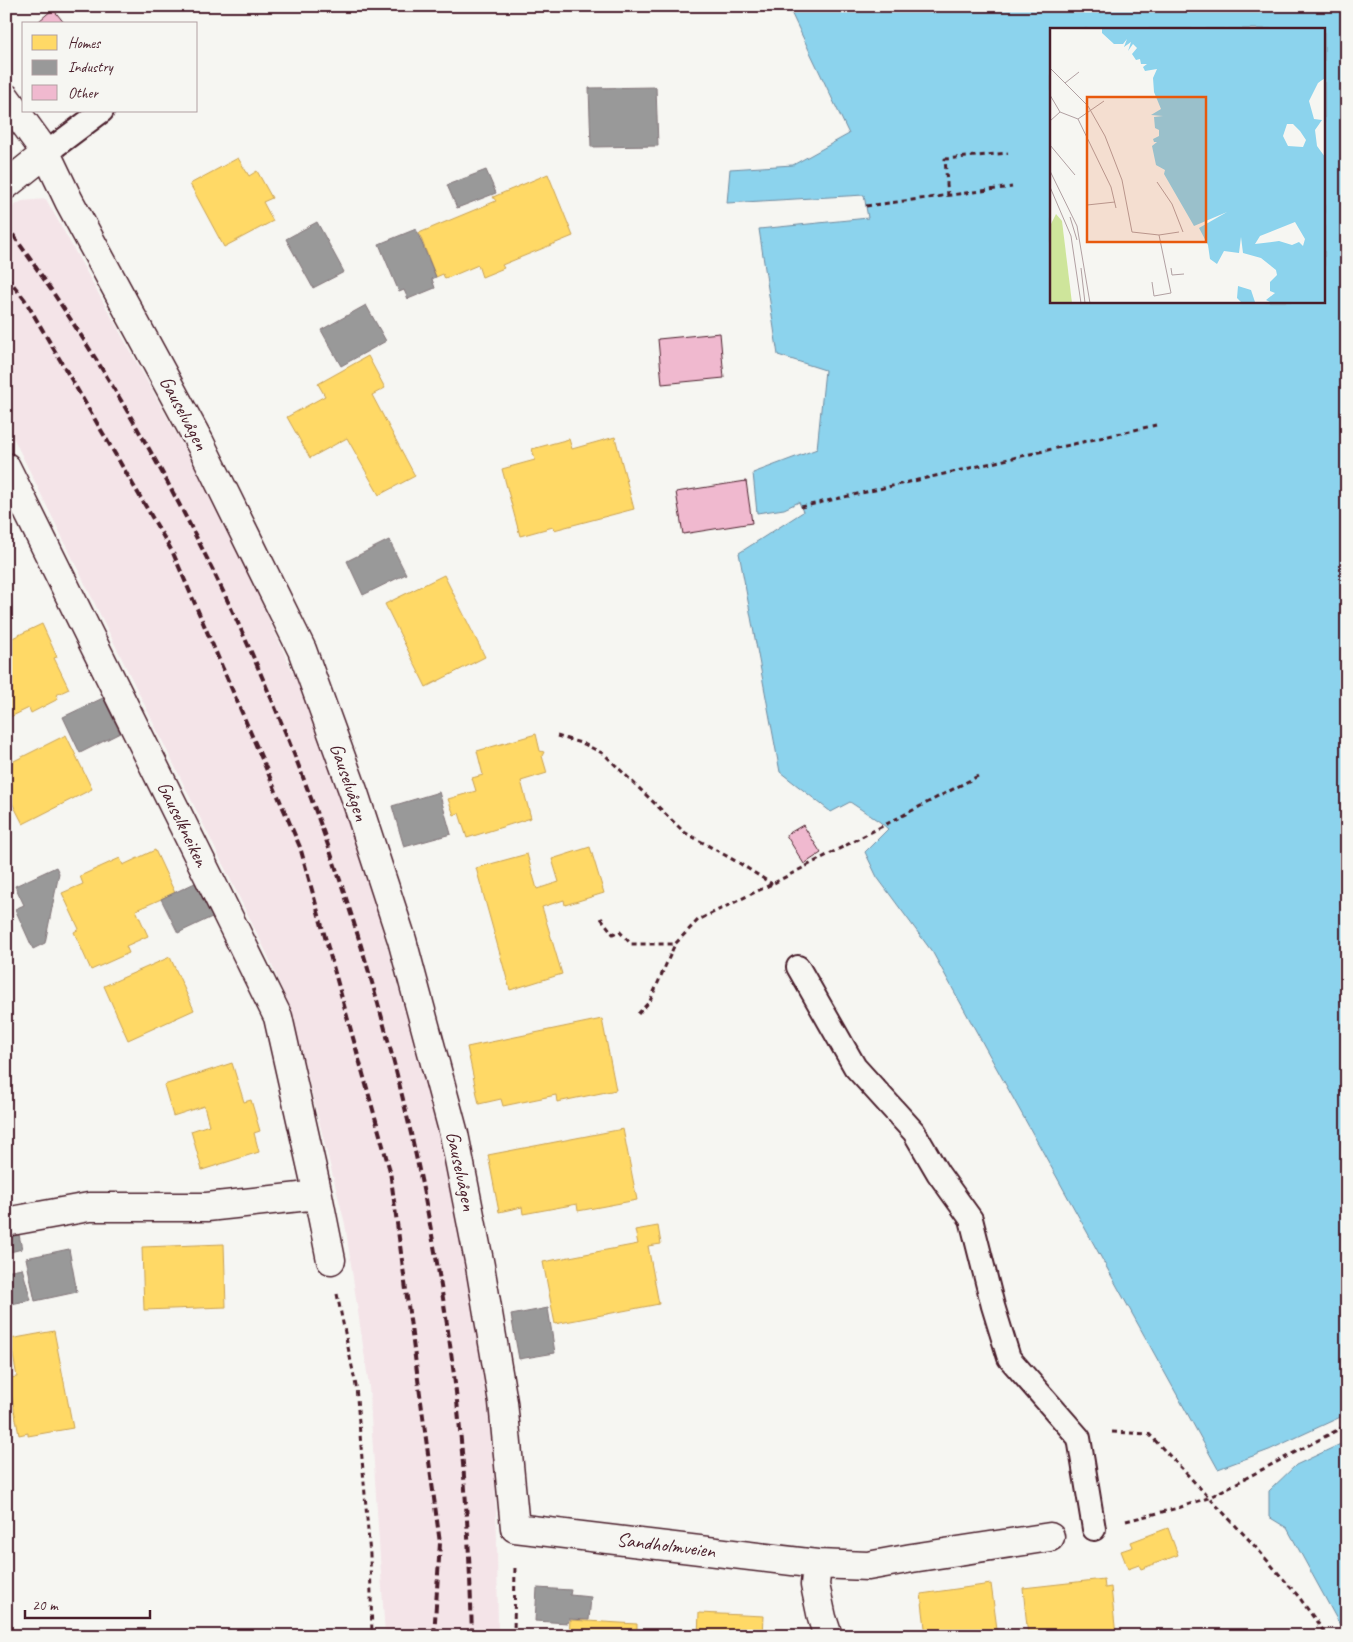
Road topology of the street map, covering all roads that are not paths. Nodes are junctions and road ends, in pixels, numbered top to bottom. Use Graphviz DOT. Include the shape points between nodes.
graph roads {
  1 [pos="6,98"];
  2 [pos="101,112"];
  3 [pos="46,153"];
  4 [pos="6,185"];
  5 [pos="6,467"];
  6 [pos="798,967"];
  7 [pos="318,1195"];
  8 [pos="6,1222"];
  9 [pos="331,1260"];
  10 [pos="516,1528"];
  11 [pos="1094,1529"];
  12 [pos="1050,1537"];
  13 [pos="817,1564"];
  14 [pos="828,1636"];
  1 -- 3 [label="street, Gauselvågen"];
  2 -- 3 [label="lane"];
  3 -- 4 [label="street"];
  3 -- 10 [label="street, Gauselvågen" via="200,443 302,650 355,796 402,940 454,1134 502,1402"];
  5 -- 7 [label="street, Gauselkneiken" via="278,1017"];
  6 -- 11 [label="lane" via="855,1068 914,1132 971,1219 1009,1358 1079,1438"];
  7 -- 8 [label="street" via="207,1207 89,1207"];
  7 -- 9 [label="street, Gauselkneiken"];
  10 -- 13 [label="street, Sandholmveien"];
  12 -- 13 [label="street, Sandholmveien" via="868,1566"];
  13 -- 14 [label="street" via="815,1585"];
}
